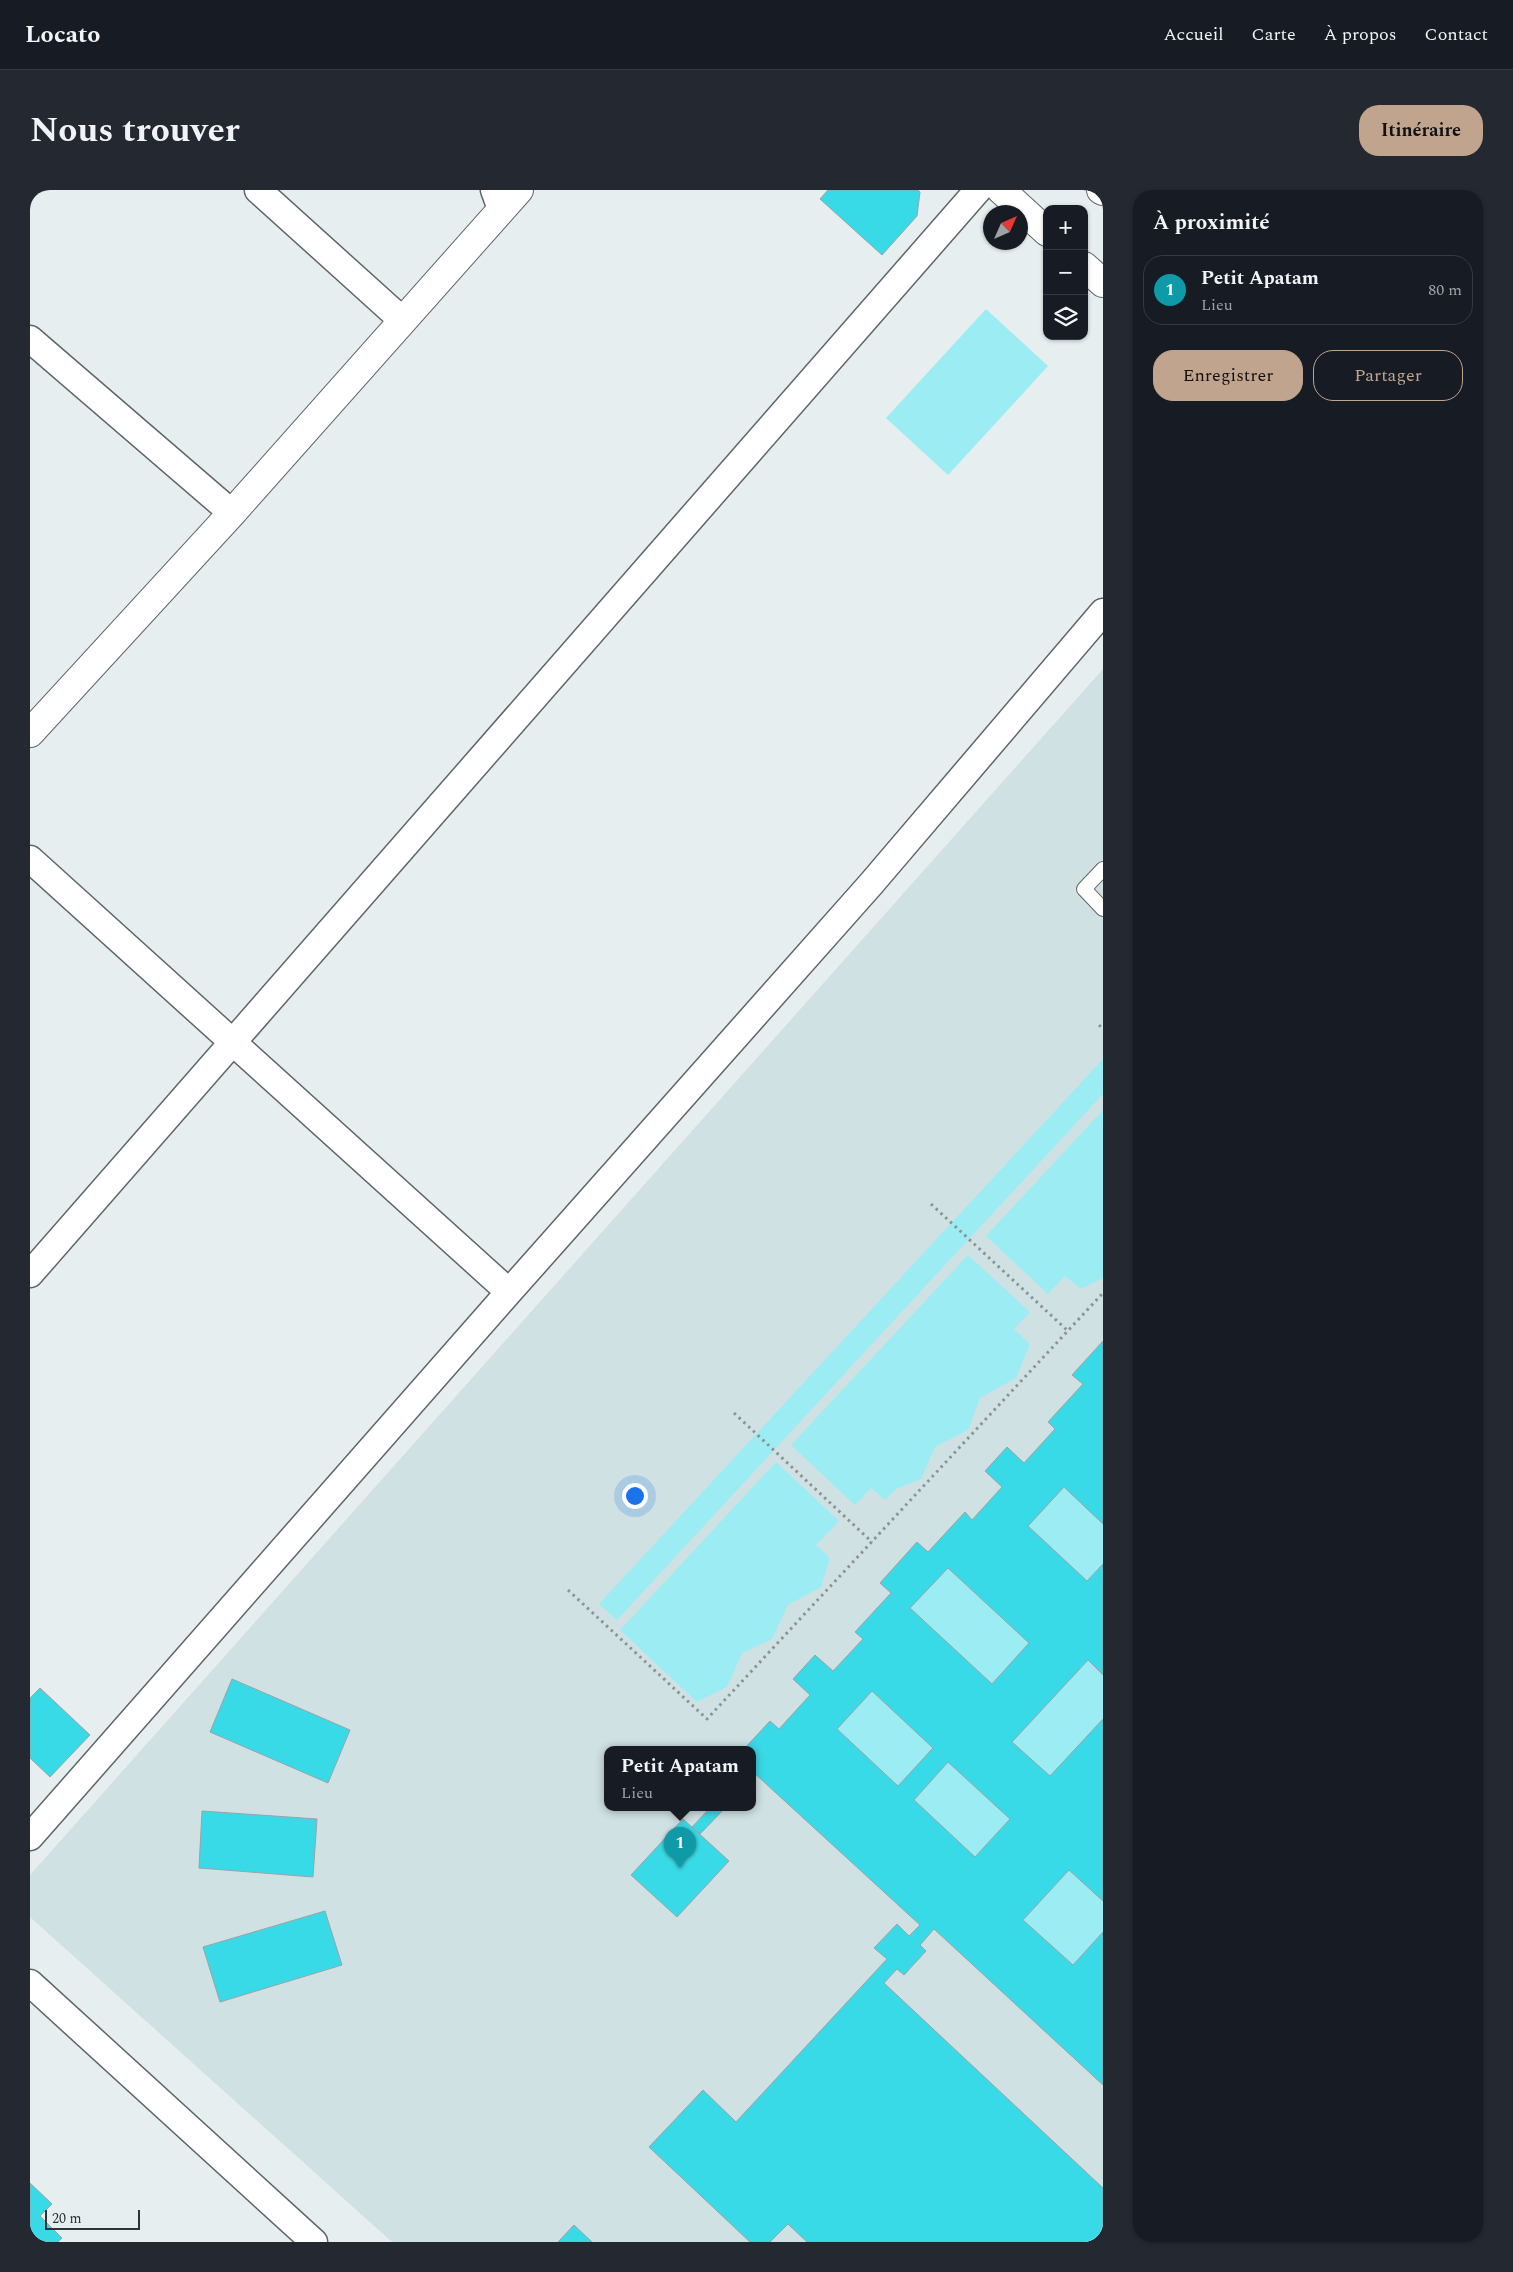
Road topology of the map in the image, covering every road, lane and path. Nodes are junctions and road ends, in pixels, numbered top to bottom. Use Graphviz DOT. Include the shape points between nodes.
graph roads {
  1 [pos="258,190"];
  2 [pos="978,190"];
  3 [pos="1001,190"];
  4 [pos="505,196"];
  5 [pos="1043,228"];
  6 [pos="1088,270"];
  7 [pos="1103,283"];
  8 [pos="402,320"];
  9 [pos="30,339"];
  10 [pos="232,513"];
  11 [pos="1103,612"];
  12 [pos="30,732"];
  13 [pos="30,859"];
  14 [pos="1103,869"];
  15 [pos="1103,909"];
  16 [pos="1099,1025"];
  17 [pos="1103,1029"];
  18 [pos="232,1041"];
  19 [pos="930,1204"];
  20 [pos="30,1274"];
  21 [pos="509,1292"];
  22 [pos="1103,1293"];
  23 [pos="1068,1331"];
  24 [pos="734,1413"];
  25 [pos="872,1542"];
  26 [pos="568,1590"];
  27 [pos="30,1837"];
  28 [pos="30,1983"];
  29 [pos="314,2242"];
  1 -- 8 [label="street"];
  2 -- 18 [label="street"];
  3 -- 5 [label="street"];
  4 -- 8 [label="street"];
  6 -- 7 [label="street"];
  8 -- 10 [label="street"];
  9 -- 10 [label="street"];
  10 -- 12 [label="street"];
  11 -- 21 [label="street" via="871,884"];
  13 -- 18 [label="street"];
  14 -- 15 [label="lane" via="1084,890"];
  16 -- 17 [label="path"];
  18 -- 20 [label="street"];
  18 -- 21 [label="street"];
  19 -- 23 [label="path"];
  21 -- 27 [label="street"];
  22 -- 23 [label="path"];
  23 -- 25 [label="path"];
  24 -- 25 [label="path"];
  25 -- 26 [label="path" via="707,1719"];
  28 -- 29 [label="street"];
}
